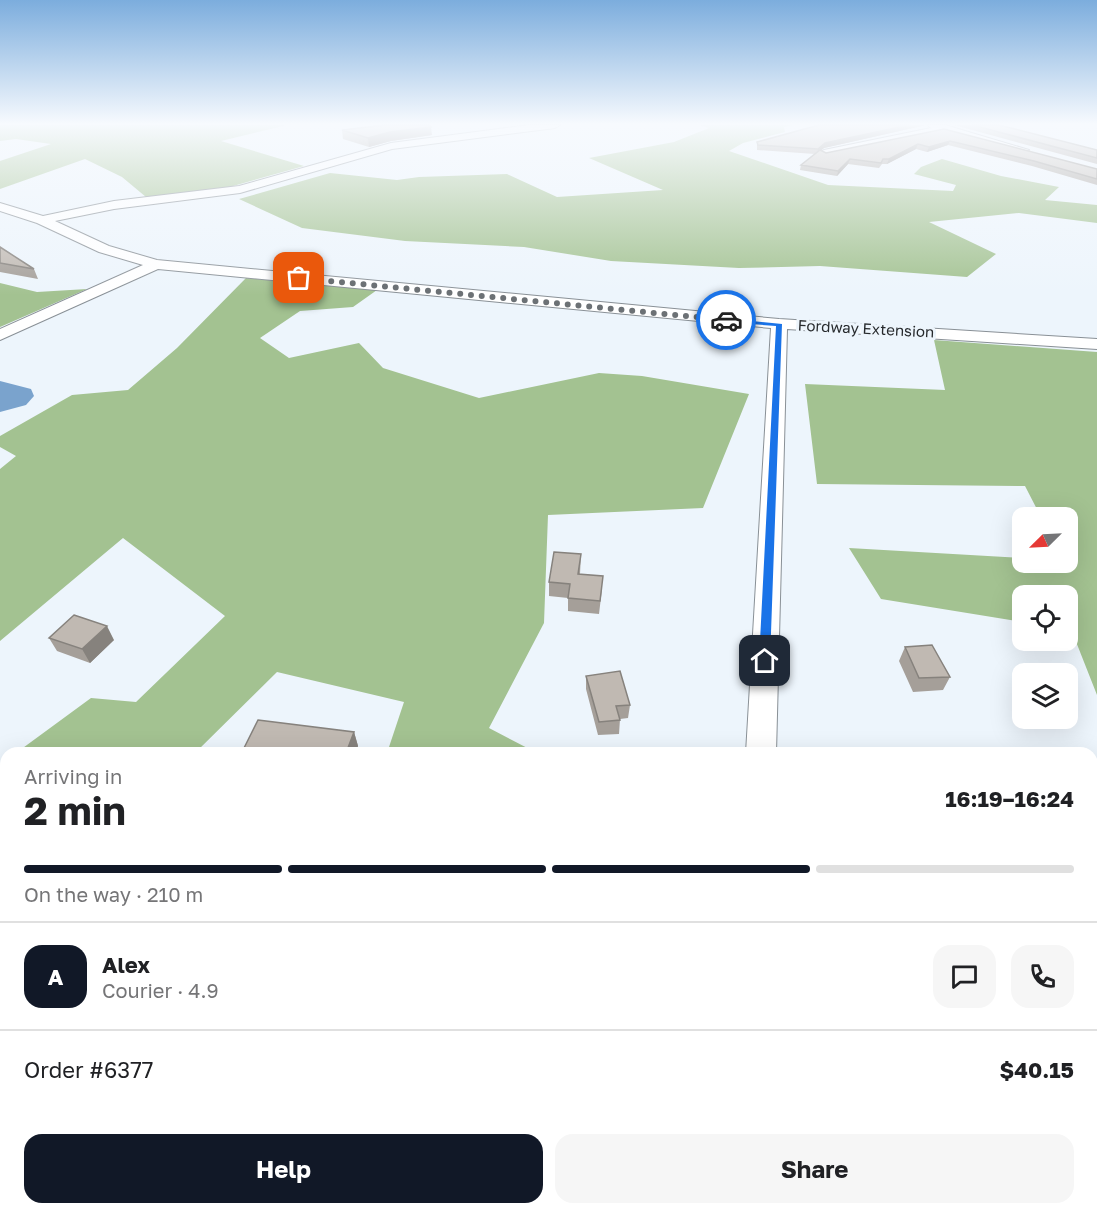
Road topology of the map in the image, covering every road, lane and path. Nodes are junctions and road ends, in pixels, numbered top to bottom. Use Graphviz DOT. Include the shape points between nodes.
graph roads {
  1 [pos="268,182"];
  2 [pos="0,207"];
  3 [pos="42,220"];
  4 [pos="156,264"];
  5 [pos="779,324"];
  6 [pos="0,335"];
  7 [pos="1097,344"];
  8 [pos="761,747"];
  1 -- 3 [label="street"];
  2 -- 3 [label="street, Fordway Extension"];
  3 -- 4 [label="street, Fordway Extension" via="104,249"];
  4 -- 5 [label="street, Fordway Extension"];
  4 -- 6 [label="street"];
  5 -- 7 [label="street, Fordway Extension"];
  5 -- 8 [label="street"];
}
